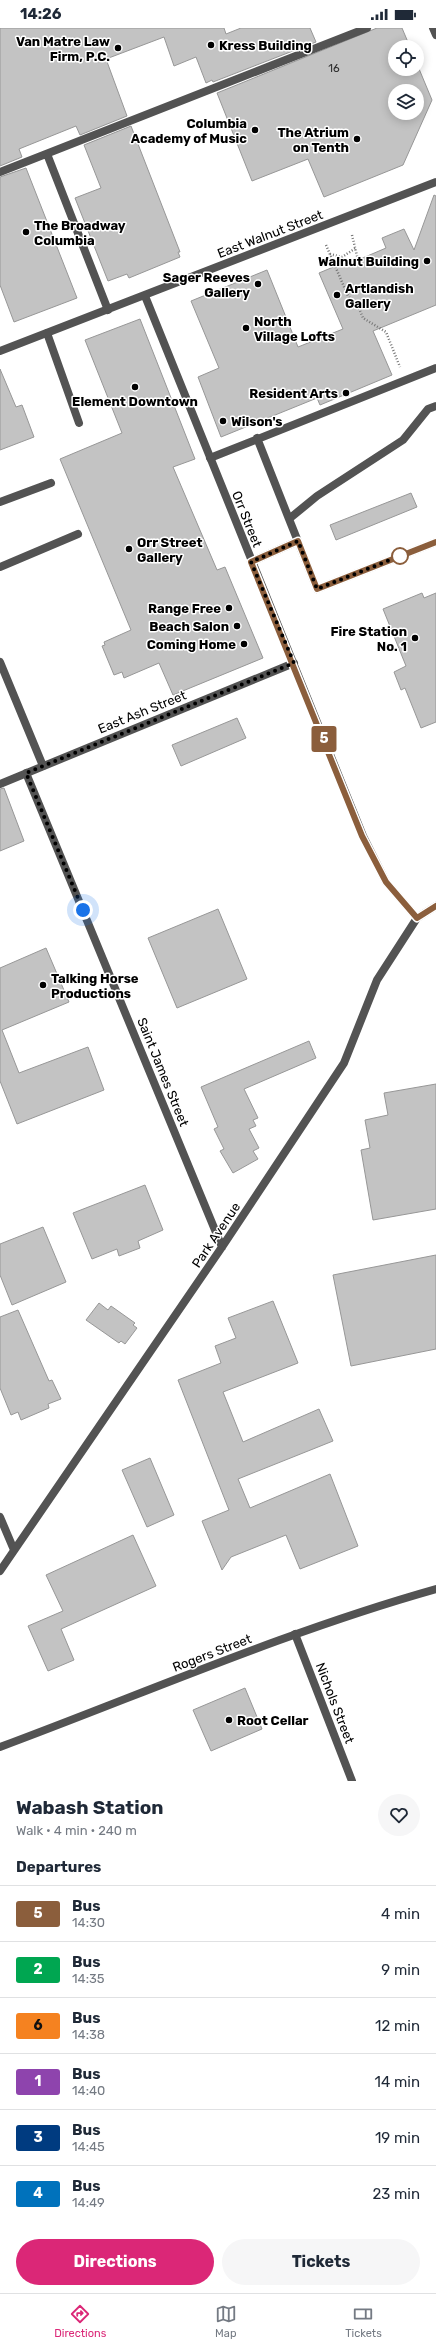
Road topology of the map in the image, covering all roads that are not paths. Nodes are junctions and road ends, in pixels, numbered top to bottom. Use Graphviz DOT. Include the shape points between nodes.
graph roads {
  1 [pos="367,28"];
  2 [pos="433,28"];
  3 [pos="436,35"];
  4 [pos="47,154"];
  5 [pos="0,172"];
  6 [pos="436,182"];
  7 [pos="145,296"];
  8 [pos="108,310"];
  9 [pos="47,333"];
  10 [pos="0,351"];
  11 [pos="436,368"];
  12 [pos="436,406"];
  13 [pos="79,424"];
  14 [pos="257,438"];
  15 [pos="210,458"];
  16 [pos="51,483"];
  17 [pos="0,502"];
  18 [pos="289,519"];
  19 [pos="78,534"];
  20 [pos="298,541"];
  21 [pos="436,542"];
  22 [pos="251,562"];
  23 [pos="0,567"];
  24 [pos="0,662"];
  25 [pos="294,663"];
  26 [pos="43,766"];
  27 [pos="26,773"];
  28 [pos="0,784"];
  29 [pos="436,906"];
  30 [pos="417,918"];
  31 [pos="222,1247"];
  32 [pos="0,1517"];
  33 [pos="14,1550"];
  34 [pos="0,1571"];
  35 [pos="436,1589"];
  36 [pos="295,1634"];
  37 [pos="0,1747"];
  38 [pos="352,1781"];
  1 -- 4 [label="street"];
  2 -- 3 [label="street"];
  4 -- 5 [label="street"];
  4 -- 8 [label="street"];
  6 -- 7 [label="street, East Walnut Street"];
  7 -- 8 [label="street, East Walnut Street"];
  7 -- 15 [label="street, Orr Street"];
  8 -- 9 [label="street, East Walnut Street"];
  9 -- 10 [label="street, East Walnut Street"];
  9 -- 13 [label="street"];
  11 -- 14 [label="street"];
  12 -- 18 [label="street" via="428,409 403,440 317,496"];
  14 -- 15 [label="street"];
  14 -- 18 [label="street"];
  15 -- 22 [label="street, Orr Street"];
  16 -- 17 [label="street"];
  18 -- 20 [label="street"];
  19 -- 23 [label="street"];
  20 -- 21 [label="street" via="317,589"];
  20 -- 22 [label="street"];
  22 -- 25 [label="street, Orr Street"];
  24 -- 26 [label="street"];
  25 -- 26 [label="street, East Ash Street"];
  25 -- 30 [label="street, Orr Street" via="362,836 386,882"];
  26 -- 27 [label="street, East Ash Street"];
  27 -- 28 [label="street, East Ash Street"];
  27 -- 31 [label="street, Saint James Street"];
  29 -- 30 [label="street, Park Avenue"];
  30 -- 31 [label="street, Park Avenue" via="377,980 344,1062"];
  31 -- 33 [label="street, Park Avenue"];
  32 -- 33 [label="street"];
  33 -- 34 [label="street, Park Avenue"];
  35 -- 36 [label="street, Rogers Street"];
  36 -- 37 [label="street, Rogers Street"];
  36 -- 38 [label="street, Nichols Street"];
}
